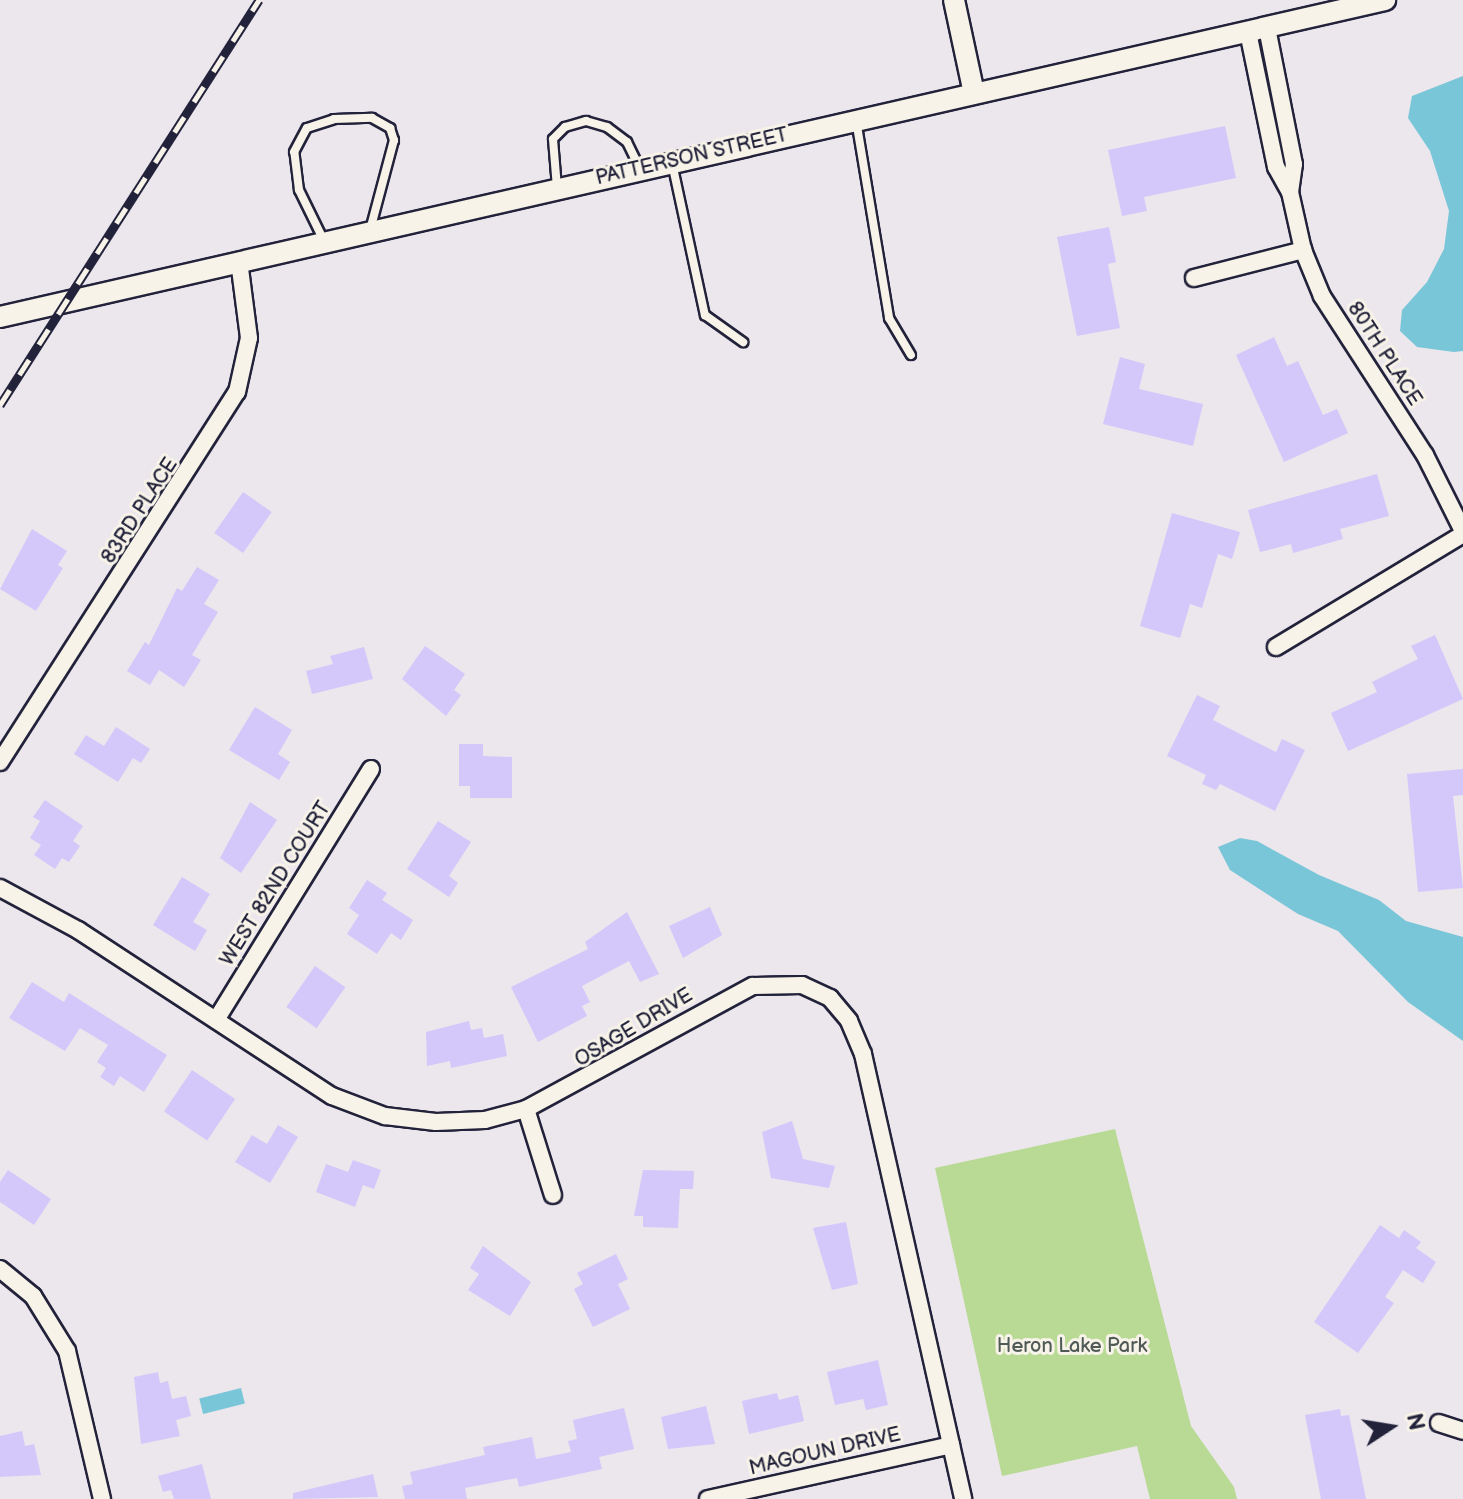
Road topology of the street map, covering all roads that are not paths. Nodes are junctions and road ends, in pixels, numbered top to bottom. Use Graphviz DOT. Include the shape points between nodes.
graph roads {
  1 [pos="954,0"];
  2 [pos="1385,0"];
  3 [pos="1258,30"];
  4 [pos="974,93"];
  5 [pos="856,119"];
  6 [pos="672,162"];
  7 [pos="641,170"];
  8 [pos="557,188"];
  9 [pos="369,231"];
  10 [pos="324,241"];
  11 [pos="1303,250"];
  12 [pos="239,261"];
  13 [pos="1194,278"];
  14 [pos="0,317"];
  15 [pos="743,342"];
  16 [pos="911,355"];
  17 [pos="1463,532"];
  18 [pos="1276,647"];
  19 [pos="0,762"];
  20 [pos="371,769"];
  21 [pos="0,888"];
  22 [pos="216,1020"];
  23 [pos="526,1109"];
  24 [pos="553,1195"];
  25 [pos="0,1269"];
  26 [pos="1439,1423"];
  27 [pos="1463,1431"];
  28 [pos="951,1445"];
  29 [pos="102,1499"];
  30 [pos="708,1499"];
  31 [pos="963,1499"];
  1 -- 4 [label="street"];
  2 -- 3 [label="street, PATTERSON STREET"];
  3 -- 4 [label="street, PATTERSON STREET"];
  3 -- 11 [label="street, 80TH PLACE" via="1276,167 1290,192"];
  4 -- 5 [label="street, PATTERSON STREET"];
  5 -- 6 [label="street, PATTERSON STREET"];
  5 -- 16 [label="lane" via="889,318"];
  6 -- 7 [label="street, PATTERSON STREET"];
  6 -- 15 [label="lane" via="705,315"];
  7 -- 8 [label="street, PATTERSON STREET"];
  7 -- 8 [label="lane" via="627,142 607,127 586,121 565,127 553,139"];
  8 -- 9 [label="street, PATTERSON STREET"];
  9 -- 10 [label="street, PATTERSON STREET"];
  9 -- 10 [label="lane" via="394,140 390,128 372,118 334,119 307,128 294,152 299,190"];
  10 -- 12 [label="street, PATTERSON STREET"];
  11 -- 13 [label="street"];
  11 -- 17 [label="street, 80TH PLACE" via="1322,296 1425,455"];
  12 -- 14 [label="street, PATTERSON STREET"];
  12 -- 19 [label="street, 83RD PLACE" via="249,338 237,392"];
  17 -- 18 [label="street"];
  20 -- 22 [label="street, WEST 82ND COURT"];
  21 -- 22 [label="street, OSAGE DRIVE" via="78,930"];
  22 -- 23 [label="street, OSAGE DRIVE" via="332,1096 385,1116 485,1120"];
  23 -- 24 [label="street"];
  23 -- 28 [label="street, OSAGE DRIVE" via="753,986 802,985 830,998 849,1021 863,1054"];
  25 -- 29 [label="street" via="33,1296 67,1351"];
  26 -- 27 [label="street"];
  28 -- 30 [label="street, MAGOUN DRIVE"];
  28 -- 31 [label="street, OSAGE DRIVE"];
}
